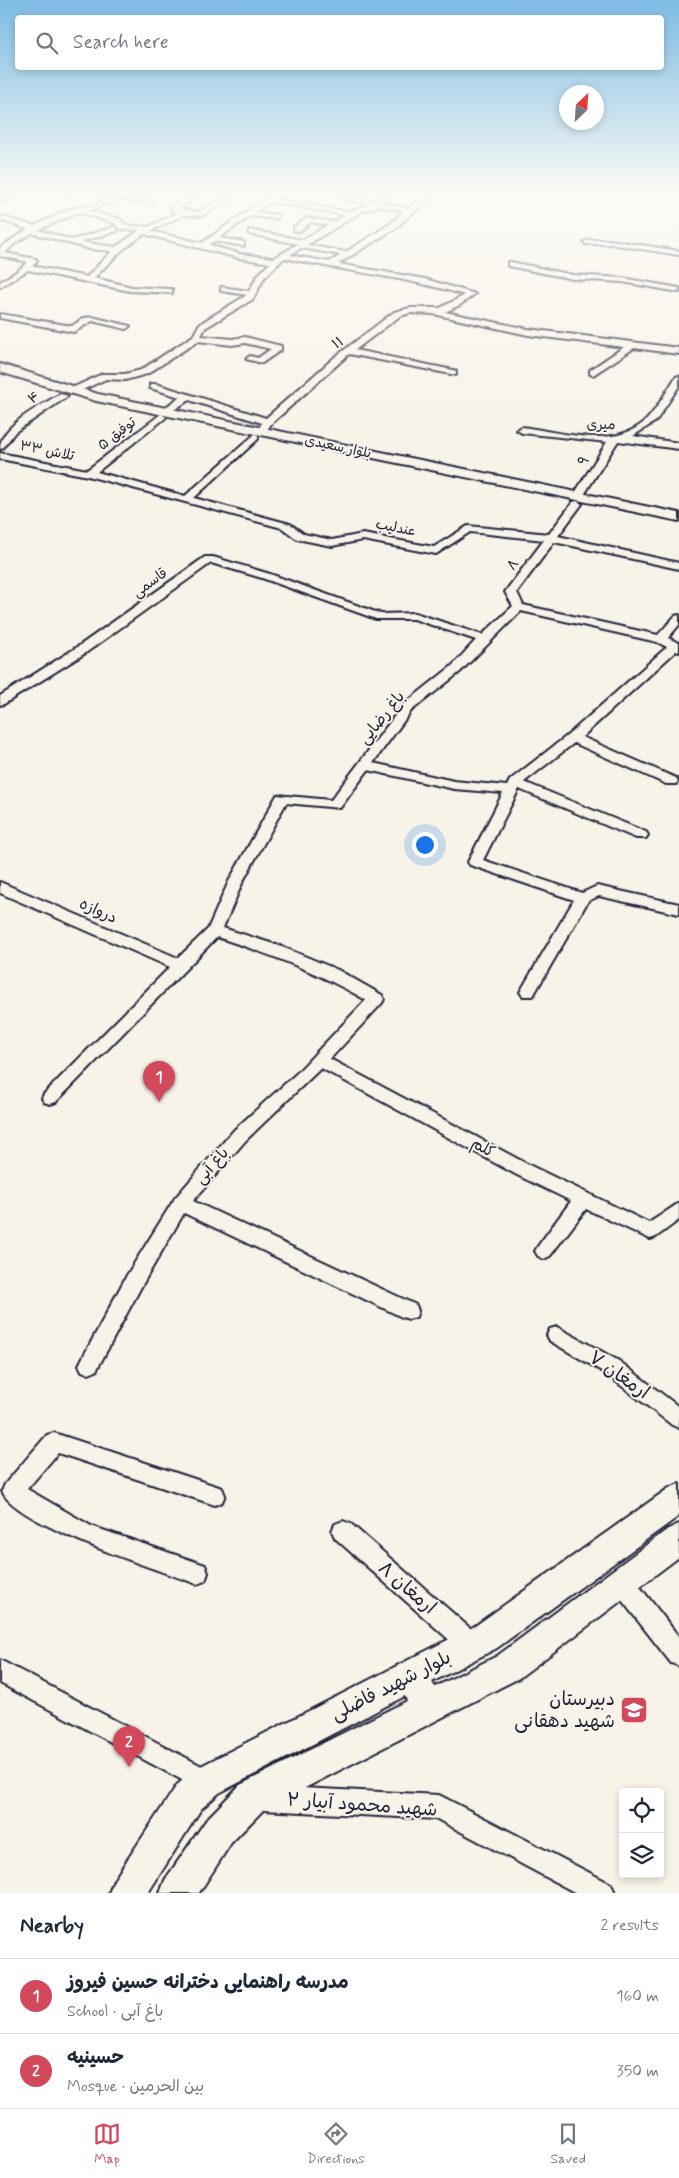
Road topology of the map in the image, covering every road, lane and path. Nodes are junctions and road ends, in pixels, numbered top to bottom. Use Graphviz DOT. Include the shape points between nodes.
graph roads {
  1 [pos="104,281"];
  2 [pos="259,281"];
  3 [pos="425,281"];
  4 [pos="630,281"];
  5 [pos="224,289"];
  6 [pos="679,290"];
  7 [pos="169,291"];
  8 [pos="252,294"];
  9 [pos="431,312"];
  10 [pos="0,316"];
  11 [pos="126,326"];
  12 [pos="196,338"];
  13 [pos="632,345"];
  14 [pos="350,352"];
  15 [pos="679,352"];
  16 [pos="250,359"];
  17 [pos="0,368"];
  18 [pos="593,372"];
  19 [pos="453,373"];
  20 [pos="0,376"];
  21 [pos="679,379"];
  22 [pos="153,386"];
  23 [pos="68,393"];
  24 [pos="188,397"];
  25 [pos="164,414"];
  26 [pos="262,430"];
  27 [pos="522,430"];
  28 [pos="624,438"];
  29 [pos="613,440"];
  30 [pos="0,446"];
  31 [pos="679,446"];
  32 [pos="0,456"];
  33 [pos="89,473"];
  34 [pos="186,499"];
  35 [pos="578,500"];
  36 [pos="679,517"];
  37 [pos="679,525"];
  38 [pos="552,538"];
  39 [pos="679,566"];
  40 [pos="519,607"];
  41 [pos="679,618"];
  42 [pos="484,639"];
  43 [pos="661,639"];
  44 [pos="677,647"];
  45 [pos="0,701"];
  46 [pos="574,738"];
  47 [pos="365,765"];
  48 [pos="671,781"];
  49 [pos="513,787"];
  50 [pos="642,835"];
  51 [pos="0,887"];
  52 [pos="583,898"];
  53 [pos="679,909"];
  54 [pos="214,931"];
  55 [pos="182,966"];
  56 [pos="528,992"];
  57 [pos="319,1060"];
  58 [pos="50,1098"];
  59 [pos="582,1200"];
  60 [pos="180,1203"];
  61 [pos="679,1210"];
  62 [pos="544,1251"];
  63 [pos="408,1311"];
  64 [pos="557,1335"];
  65 [pos="89,1365"];
  66 [pos="679,1419"];
  67 [pos="6,1488"];
  68 [pos="215,1495"];
  69 [pos="679,1498"];
  70 [pos="343,1531"];
  71 [pos="679,1539"];
  72 [pos="196,1573"];
  73 [pos="622,1582"];
  74 [pos="472,1645"];
  75 [pos="679,1655"];
  76 [pos="0,1671"];
  77 [pos="412,1675"];
  78 [pos="428,1708"];
  79 [pos="207,1781"];
  80 [pos="252,1797"];
  81 [pos="127,1893"];
  82 [pos="178,1893"];
  83 [pos="602,1893"];
  1 -- 7 [label="street" via="130,289"];
  2 -- 8 [label="street"];
  3 -- 9 [label="street, ۱۱" via="471,294 460,303"];
  4 -- 6 [label="street"];
  5 -- 8 [label="street"];
  8 -- 12 [label="street, ۴" via="202,327"];
  9 -- 13 [label="street" via="528,332"];
  9 -- 14 [label="street, ۱۱" via="403,311"];
  10 -- 11 [label="street" via="74,329 92,319"];
  12 -- 16 [label="street" via="232,342 245,340 278,348 259,361"];
  12 -- 23 [label="street, ۴" via="144,372 125,377 105,376"];
  13 -- 15 [label="street"];
  13 -- 18 [label="street"];
  14 -- 19 [label="street"];
  14 -- 26 [label="street, ۱۱" via="338,359"];
  17 -- 23 [label="main road, بلوار سعیدی"];
  20 -- 23 [label="main road, بلوار سعیدی"];
  21 -- 28 [label="street" via="653,419"];
  22 -- 24 [label="street"];
  23 -- 25 [label="main road, بلوار سعیدی"];
  23 -- 30 [label="street, ۴" via="12,430"];
  24 -- 25 [label="street, توفیق ۵"];
  24 -- 26 [label="street"];
  25 -- 26 [label="main road, بلوار سعیدی"];
  25 -- 33 [label="street, توفیق ۵"];
  26 -- 34 [label="street, ۱۱"];
  26 -- 35 [label="main road, بلوار سعیدی"];
  27 -- 29 [label="street, میری"];
  28 -- 29 [label="street, میری"];
  28 -- 31 [label="street, میری"];
  29 -- 35 [label="street, ۹"];
  32 -- 33 [label="street, تلاش ۳۳"];
  33 -- 34 [label="street, تلاش ۳۳"];
  34 -- 38 [label="street, عندلیب" via="286,526 301,536 332,543 363,537 436,551 468,529"];
  35 -- 36 [label="main road, بلوار سعیدی"];
  35 -- 37 [label="main road, بلوار سعیدی"];
  35 -- 38 [label="street, ۸"];
  38 -- 39 [label="street"];
  38 -- 40 [label="street, ۸" via="510,592"];
  40 -- 42 [label="street"];
  40 -- 43 [label="street"];
  41 -- 43 [label="street"];
  42 -- 45 [label="street, قاسمی" via="415,616 380,617 208,559 83,649"];
  42 -- 47 [label="street, باغ رضایی" via="456,669 407,708"];
  43 -- 44 [label="street"];
  44 -- 46 [label="street"];
  46 -- 48 [label="street"];
  46 -- 49 [label="street"];
  47 -- 49 [label="street" via="454,785"];
  47 -- 54 [label="street, باغ رضایی" via="335,805 282,798 236,881"];
  49 -- 50 [label="street"];
  49 -- 52 [label="street" via="475,862"];
  51 -- 55 [label="street, دروازه"];
  52 -- 53 [label="street" via="597,891"];
  52 -- 56 [label="street"];
  54 -- 55 [label="street"];
  54 -- 57 [label="street, باغ آبی" via="275,950 333,974 376,999"];
  55 -- 58 [label="street"];
  57 -- 59 [label="street, کلم"];
  57 -- 60 [label="street, باغ آبی" via="240,1135"];
  59 -- 61 [label="street, کلم" via="650,1232"];
  59 -- 62 [label="street"];
  60 -- 63 [label="street"];
  60 -- 65 [label="street, باغ آبی"];
  64 -- 66 [label="street, ارمغان ۷" via="612,1367"];
  67 -- 68 [label="street" via="54,1442"];
  67 -- 72 [label="street" via="86,1534"];
  69 -- 74 [label="main road, بلوار شهید فاضلی"];
  70 -- 74 [label="street, ارمغان ۸"];
  71 -- 73 [label="main road"];
  73 -- 75 [label="street"];
  73 -- 78 [label="main road" via="508,1667"];
  74 -- 77 [label="main road, بلوار شهید فاضلی"];
  76 -- 79 [label="street"];
  77 -- 78 [label="main road"];
  77 -- 79 [label="main road, بلوار شهید فاضلی"];
  78 -- 80 [label="main road"];
  79 -- 81 [label="main road, بلوار شهید فاضلی" via="189,1797"];
  80 -- 82 [label="main road" via="219,1831"];
  80 -- 83 [label="street, شهید محمود آبیار ۲" via="439,1807"];
}
